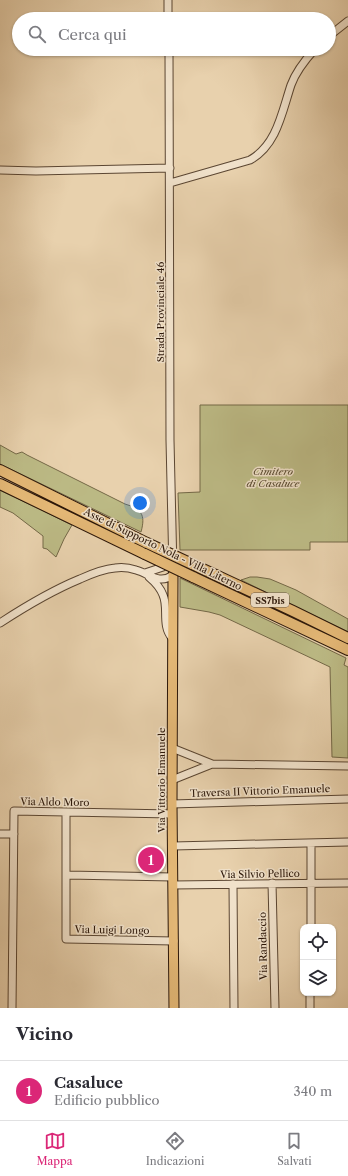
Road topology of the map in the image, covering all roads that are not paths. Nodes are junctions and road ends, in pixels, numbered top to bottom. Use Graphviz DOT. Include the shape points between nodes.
graph roads {
  1 [pos="168,0"];
  2 [pos="168,12"];
  3 [pos="348,20"];
  4 [pos="336,30"];
  5 [pos="169,56"];
  6 [pos="308,56"];
  7 [pos="170,168"];
  8 [pos="0,170"];
  9 [pos="170,184"];
  10 [pos="0,470"];
  11 [pos="0,484"];
  12 [pos="172,546"];
  13 [pos="145,573"];
  14 [pos="173,575"];
  15 [pos="0,623"];
  16 [pos="172,638"];
  17 [pos="348,638"];
  18 [pos="348,650"];
  19 [pos="172,748"];
  20 [pos="212,764"];
  21 [pos="348,766"];
  22 [pos="172,780"];
  23 [pos="348,799"];
  24 [pos="172,804"];
  25 [pos="66,812"];
  26 [pos="172,814"];
  27 [pos="0,834"];
  28 [pos="14,834"];
  29 [pos="348,842"];
  30 [pos="311,843"];
  31 [pos="173,846"];
  32 [pos="67,874"];
  33 [pos="173,881"];
  34 [pos="272,883"];
  35 [pos="311,883"];
  36 [pos="348,883"];
  37 [pos="233,884"];
  38 [pos="311,924"];
  39 [pos="174,942"];
  40 [pos="310,996"];
  41 [pos="12,1008"];
  42 [pos="174,1008"];
  43 [pos="234,1008"];
  44 [pos="275,1008"];
  45 [pos="310,1008"];
  1 -- 2 [label="street"];
  3 -- 4 [label="street"];
  5 -- 7 [label="street, Strada Provinciale 46"];
  6 -- 9 [label="street" via="301,64 271,140 262,152 250,160"];
  7 -- 8 [label="street"];
  7 -- 9 [label="street, Strada Provinciale 46"];
  9 -- 12 [label="street, Strada Provinciale 46"];
  10 -- 17 [label="highway, Asse di Supporto Nola - Villa Literno / SS7bis, bridge"];
  11 -- 18 [label="highway, Asse di Supporto Nola - Villa Literno / SS7bis, bridge"];
  12 -- 13 [label="street" via="163,568"];
  12 -- 14 [label="street, Strada Provinciale 46"];
  13 -- 14 [label="street" via="162,572"];
  13 -- 15 [label="street" via="123,568 103,570 52,592"];
  13 -- 16 [label="street" via="157,584 164,596 166,625"];
  14 -- 16 [label="main road, Via Vittorio Emanuele"];
  16 -- 19 [label="main road, Via Vittorio Emanuele"];
  19 -- 20 [label="street"];
  19 -- 22 [label="main road, Via Vittorio Emanuele"];
  20 -- 21 [label="street"];
  20 -- 22 [label="street"];
  22 -- 24 [label="main road, Via Vittorio Emanuele"];
  23 -- 24 [label="street, Traversa II Vittorio Emanuele"];
  24 -- 26 [label="main road, Via Vittorio Emanuele"];
  25 -- 26 [label="street, Via Aldo Moro"];
  25 -- 28 [label="street, Via Aldo Moro" via="14,811"];
  25 -- 32 [label="street"];
  26 -- 31 [label="main road, Via Vittorio Emanuele"];
  27 -- 28 [label="street"];
  28 -- 41 [label="street, Via Aldo Moro"];
  29 -- 30 [label="street"];
  30 -- 31 [label="street"];
  30 -- 35 [label="street"];
  31 -- 33 [label="main road, Via Vittorio Emanuele"];
  32 -- 33 [label="street, Via Silvio Pellico"];
  32 -- 39 [label="street, Via Luigi Longo" via="66,939"];
  33 -- 37 [label="street, Via Silvio Pellico"];
  33 -- 39 [label="main road, Via Vittorio Emanuele"];
  34 -- 35 [label="street, Via Silvio Pellico"];
  34 -- 37 [label="street, Via Silvio Pellico"];
  34 -- 44 [label="street, Via Randaccio"];
  35 -- 36 [label="street, Via Silvio Pellico"];
  35 -- 38 [label="street"];
  37 -- 43 [label="street"];
  39 -- 42 [label="main road, Via Vittorio Emanuele"];
  40 -- 45 [label="street"];
}
